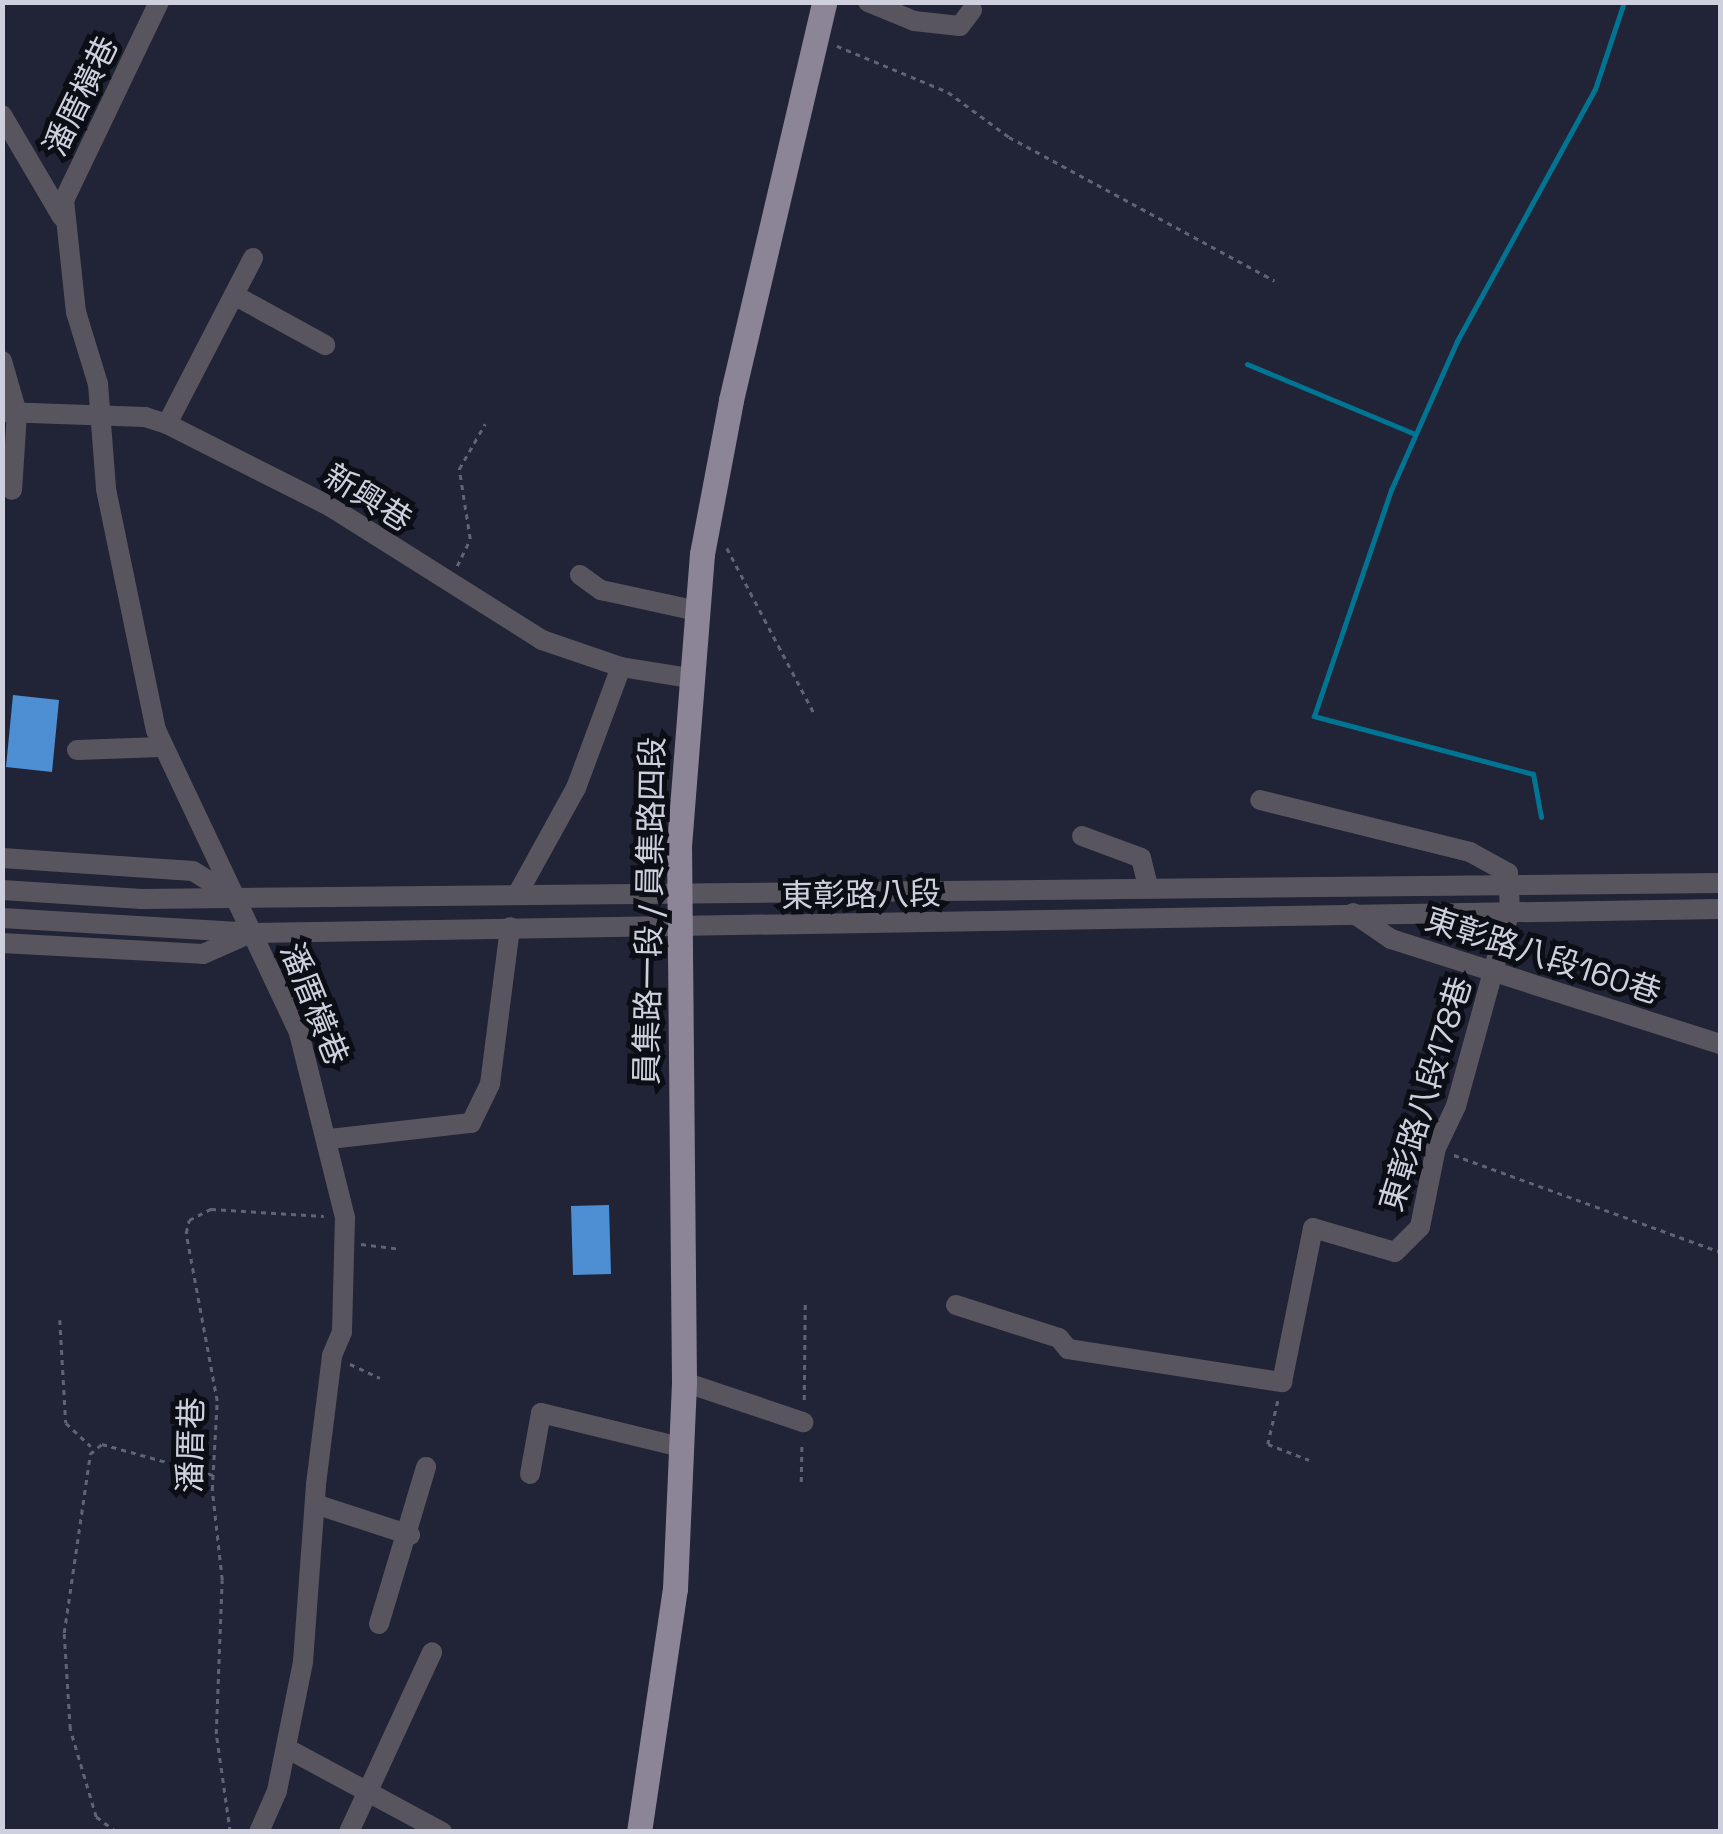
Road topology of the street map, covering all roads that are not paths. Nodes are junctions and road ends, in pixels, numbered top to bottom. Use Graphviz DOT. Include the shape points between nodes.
graph roads {
  1 [pos="159,2"];
  2 [pos="824,2"];
  3 [pos="868,2"];
  4 [pos="972,10"];
  5 [pos="2,115"];
  6 [pos="63,218"];
  7 [pos="253,258"];
  8 [pos="234,295"];
  9 [pos="325,345"];
  10 [pos="2,362"];
  11 [pos="10,413"];
  12 [pos="101,417"];
  13 [pos="167,424"];
  14 [pos="12,490"];
  15 [pos="580,575"];
  16 [pos="697,611"];
  17 [pos="621,667"];
  18 [pos="690,678"];
  19 [pos="162,746"];
  20 [pos="77,750"];
  21 [pos="1260,800"];
  22 [pos="1082,836"];
  23 [pos="2,858"];
  24 [pos="1720,882"];
  25 [pos="1510,883"];
  26 [pos="1148,886"];
  27 [pos="2,890"];
  28 [pos="678,891"];
  29 [pos="229,893"];
  30 [pos="518,893"];
  31 [pos="1720,909"];
  32 [pos="1510,910"];
  33 [pos="1353,913"];
  34 [pos="2,918"];
  35 [pos="510,927"];
  36 [pos="677,930"];
  37 [pos="252,933"];
  38 [pos="2,943"];
  39 [pos="1494,972"];
  40 [pos="1720,1044"];
  41 [pos="330,1139"];
  42 [pos="956,1305"];
  43 [pos="684,1382"];
  44 [pos="803,1422"];
  45 [pos="681,1448"];
  46 [pos="426,1467"];
  47 [pos="530,1474"];
  48 [pos="315,1504"];
  49 [pos="410,1535"];
  50 [pos="379,1624"];
  51 [pos="432,1652"];
  52 [pos="288,1748"];
  53 [pos="368,1790"];
  54 [pos="259,1832"];
  55 [pos="349,1832"];
  56 [pos="442,1832"];
  57 [pos="639,1832"];
  1 -- 6 [label="street, 潘厝橫巷" via="64,200"];
  2 -- 16 [label="main road, 員集路一段 / 員集路四段" via="709,518"];
  3 -- 4 [label="street" via="914,21 960,26"];
  5 -- 6 [label="street, 潘厝橫巷"];
  6 -- 12 [label="street, 潘厝橫巷"];
  7 -- 8 [label="street"];
  8 -- 9 [label="street"];
  8 -- 13 [label="street"];
  10 -- 11 [label="street"];
  11 -- 12 [label="street, 新興巷"];
  11 -- 14 [label="street"];
  12 -- 13 [label="street, 新興巷" via="145,416"];
  12 -- 19 [label="street, 潘厝橫巷" via="106,490"];
  13 -- 17 [label="street, 新興巷" via="331,507 542,640"];
  15 -- 16 [label="street" via="602,590"];
  16 -- 18 [label="main road, 員集路一段 / 員集路四段"];
  17 -- 18 [label="street, 新興巷"];
  17 -- 30 [label="street" via="576,788"];
  18 -- 28 [label="main road, 員集路一段 / 員集路四段"];
  19 -- 20 [label="street"];
  19 -- 29 [label="street, 潘厝橫巷"];
  21 -- 25 [label="street" via="1470,852 1508,873"];
  22 -- 26 [label="street" via="1141,858"];
  23 -- 29 [label="street" via="193,871"];
  24 -- 25 [label="street, 東彰路八段"];
  25 -- 26 [label="street, 東彰路八段"];
  25 -- 32 [label="street, 東彰路八段178巷"];
  26 -- 28 [label="street, 東彰路八段"];
  27 -- 29 [label="street, 東彰路八段" via="142,898"];
  28 -- 30 [label="street, 東彰路八段"];
  28 -- 36 [label="main road, 員集路一段 / 員集路四段"];
  29 -- 30 [label="street, 東彰路八段"];
  29 -- 37 [label="street, 潘厝橫巷"];
  31 -- 32 [label="street, 東彰路八段"];
  32 -- 33 [label="street, 東彰路八段"];
  32 -- 39 [label="street, 東彰路八段178巷"];
  33 -- 36 [label="street, 東彰路八段"];
  33 -- 39 [label="street, 東彰路八段160巷" via="1391,939"];
  34 -- 37 [label="street, 東彰路八段"];
  35 -- 36 [label="street, 東彰路八段"];
  35 -- 37 [label="street, 東彰路八段"];
  35 -- 41 [label="street" via="490,1084 471,1123"];
  36 -- 43 [label="main road, 員集路一段 / 員集路四段"];
  37 -- 38 [label="street" via="202,954"];
  37 -- 41 [label="street, 潘厝橫巷" via="300,1033"];
  39 -- 40 [label="street, 東彰路八段160巷"];
  39 -- 42 [label="street, 東彰路八段178巷" via="1456,1106 1436,1148 1420,1227 1395,1252 1313,1228 1282,1382 1068,1349 1059,1338"];
  41 -- 48 [label="street, 潘厝橫巷" via="346,1217 342,1332 332,1356"];
  43 -- 44 [label="street"];
  43 -- 45 [label="main road, 員集路一段 / 員集路四段"];
  45 -- 47 [label="street" via="540,1413"];
  45 -- 57 [label="main road, 員集路一段 / 員集路四段" via="675,1589"];
  46 -- 49 [label="street"];
  48 -- 49 [label="street"];
  48 -- 52 [label="street, 潘厝橫巷" via="303,1662"];
  49 -- 50 [label="street"];
  51 -- 53 [label="street"];
  52 -- 53 [label="street"];
  52 -- 54 [label="street, 潘厝橫巷"];
  53 -- 55 [label="street"];
  53 -- 56 [label="street"];
}
